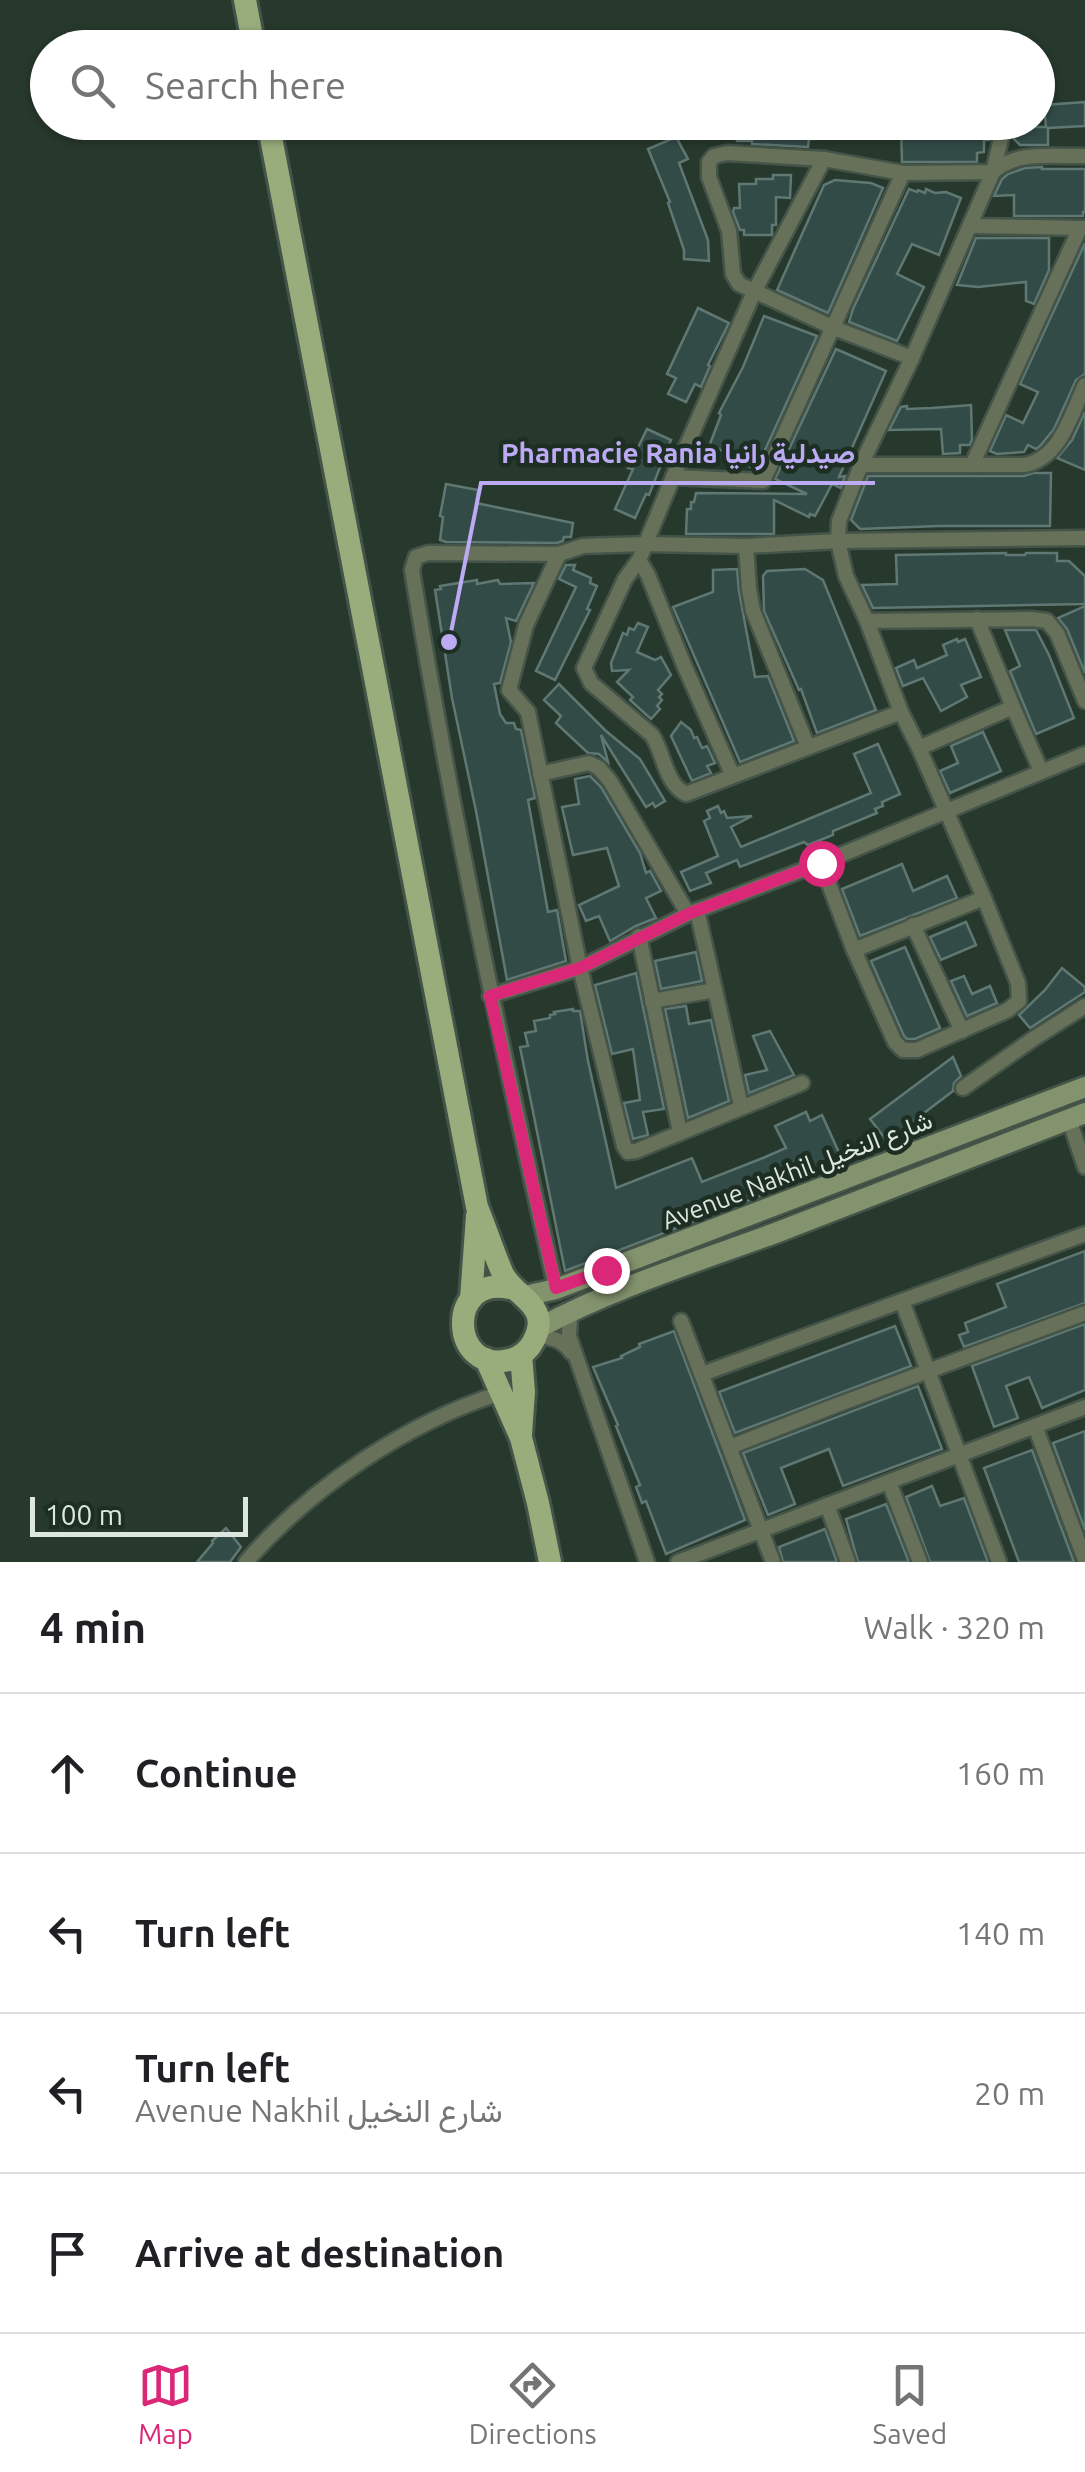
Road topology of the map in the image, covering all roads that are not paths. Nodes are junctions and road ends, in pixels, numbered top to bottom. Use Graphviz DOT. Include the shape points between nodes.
graph roads {
  1 [pos="244,0"];
  2 [pos="250,30"];
  3 [pos="271,140"];
  4 [pos="1001,140"];
  5 [pos="1085,156"];
  6 [pos="824,159"];
  7 [pos="903,172"];
  8 [pos="992,172"];
  9 [pos="970,226"];
  10 [pos="1082,228"];
  11 [pos="754,292"];
  12 [pos="834,328"];
  13 [pos="912,358"];
  14 [pos="1085,385"];
  15 [pos="860,465"];
  16 [pos="972,465"];
  17 [pos="673,477"];
  18 [pos="1085,538"];
  19 [pos="838,541"];
  20 [pos="646,544"];
  21 [pos="746,546"];
  22 [pos="559,554"];
  23 [pos="639,560"];
  24 [pos="977,619"];
  25 [pos="866,622"];
  26 [pos="1085,701"];
  27 [pos="1013,708"];
  28 [pos="901,712"];
  29 [pos="808,747"];
  30 [pos="919,748"];
  31 [pos="1085,754"];
  32 [pos="1041,771"];
  33 [pos="540,774"];
  34 [pos="732,774"];
  35 [pos="945,811"];
  36 [pos="821,863"];
  37 [pos="984,898"];
  38 [pos="693,912"];
  39 [pos="914,925"];
  40 [pos="639,936"];
  41 [pos="854,950"];
  42 [pos="580,968"];
  43 [pos="715,990"];
  44 [pos="490,996"];
  45 [pos="652,1000"];
  46 [pos="1085,1006"];
  47 [pos="962,1031"];
  48 [pos="802,1083"];
  49 [pos="1085,1086"];
  50 [pos="963,1088"];
  51 [pos="741,1106"];
  52 [pos="1077,1116"];
  53 [pos="680,1132"];
  54 [pos="1085,1167"];
  55 [pos="477,1207"];
  56 [pos="1085,1234"];
  57 [pos="556,1288"];
  58 [pos="518,1292"];
  59 [pos="471,1299"];
  60 [pos="902,1300"];
  61 [pos="580,1307"];
  62 [pos="1085,1313"];
  63 [pos="681,1321"];
  64 [pos="536,1332"];
  65 [pos="521,1355"];
  66 [pos="486,1359"];
  67 [pos="577,1362"];
  68 [pos="930,1371"];
  69 [pos="702,1374"];
  70 [pos="500,1393"];
  71 [pos="1085,1406"];
  72 [pos="1034,1426"];
  73 [pos="521,1438"];
  74 [pos="730,1447"];
  75 [pos="959,1455"];
  76 [pos="889,1482"];
  77 [pos="827,1505"];
  78 [pos="760,1530"];
  79 [pos="1085,1560"];
  80 [pos="246,1562"];
  81 [pos="550,1562"];
  82 [pos="647,1562"];
  83 [pos="678,1562"];
  84 [pos="773,1562"];
  85 [pos="848,1562"];
  86 [pos="920,1562"];
  87 [pos="1000,1562"];
  1 -- 2 [label="main road"];
  3 -- 55 [label="main road"];
  4 -- 8 [label="street"];
  5 -- 8 [label="street" via="1014,159"];
  6 -- 7 [label="street"];
  6 -- 11 [label="street"];
  6 -- 11 [label="street" via="727,153 710,162 709,177 730,231 734,279"];
  7 -- 8 [label="street"];
  7 -- 12 [label="street"];
  8 -- 9 [label="street"];
  9 -- 10 [label="street"];
  9 -- 13 [label="street"];
  10 -- 16 [label="street"];
  11 -- 12 [label="street"];
  11 -- 17 [label="street"];
  12 -- 13 [label="street"];
  12 -- 17 [label="street" via="763,481"];
  13 -- 15 [label="street"];
  14 -- 16 [label="street" via="1041,461"];
  15 -- 16 [label="street"];
  15 -- 19 [label="street"];
  17 -- 20 [label="street"];
  18 -- 19 [label="street"];
  19 -- 21 [label="street"];
  19 -- 25 [label="street"];
  20 -- 21 [label="street"];
  20 -- 22 [label="street" via="584,546"];
  20 -- 23 [label="street"];
  21 -- 29 [label="street" via="753,611"];
  22 -- 33 [label="street" via="526,625 508,690 528,712"];
  22 -- 44 [label="street" via="428,553 416,557 412,570"];
  23 -- 34 [label="street"];
  23 -- 34 [label="street" via="587,658 586,676 652,735 676,790 691,793"];
  24 -- 25 [label="street"];
  24 -- 26 [label="street" via="1047,621"];
  24 -- 27 [label="street"];
  25 -- 28 [label="street"];
  27 -- 30 [label="street"];
  27 -- 32 [label="street"];
  28 -- 29 [label="street"];
  28 -- 30 [label="street"];
  29 -- 34 [label="street"];
  30 -- 35 [label="street"];
  31 -- 32 [label="street"];
  32 -- 35 [label="street"];
  33 -- 38 [label="street" via="589,763 599,768"];
  33 -- 42 [label="street"];
  35 -- 36 [label="street"];
  35 -- 37 [label="street"];
  36 -- 38 [label="street"];
  36 -- 41 [label="street"];
  37 -- 39 [label="street"];
  37 -- 47 [label="street" via="1018,983 1019,1002"];
  38 -- 40 [label="street"];
  38 -- 43 [label="street"];
  39 -- 41 [label="street"];
  39 -- 47 [label="street"];
  40 -- 42 [label="street"];
  40 -- 45 [label="street"];
  41 -- 47 [label="street" via="898,1047 916,1050"];
  42 -- 44 [label="street"];
  42 -- 53 [label="street" via="624,1146 636,1151"];
  43 -- 45 [label="street"];
  43 -- 51 [label="street"];
  44 -- 57 [label="street"];
  45 -- 53 [label="street"];
  46 -- 50 [label="street"];
  48 -- 51 [label="street"];
  49 -- 57 [label="street, Avenue Nakhil شارع النخيل"];
  51 -- 53 [label="street"];
  52 -- 54 [label="street"];
  52 -- 61 [label="street, Avenue Nakhil شارع النخيل"];
  55 -- 58 [label="main road" via="503,1275"];
  55 -- 59 [label="main road"];
  56 -- 60 [label="street"];
  57 -- 58 [label="street, Avenue Nakhil شارع النخيل"];
  58 -- 59 [label="main road" via="489,1288"];
  58 -- 64 [label="main road" via="535,1310"];
  59 -- 66 [label="main road" via="463,1333"];
  60 -- 68 [label="street"];
  60 -- 69 [label="street"];
  61 -- 64 [label="street, Avenue Nakhil شارع النخيل"];
  61 -- 67 [label="street" via="568,1324"];
  62 -- 68 [label="street"];
  63 -- 69 [label="street"];
  64 -- 65 [label="main road"];
  64 -- 67 [label="street" via="563,1342"];
  65 -- 66 [label="main road"];
  65 -- 73 [label="main road"];
  66 -- 70 [label="main road"];
  67 -- 82 [label="street"];
  68 -- 74 [label="street"];
  68 -- 75 [label="street"];
  69 -- 74 [label="street"];
  70 -- 73 [label="main road"];
  70 -- 80 [label="street" via="435,1418 360,1462 277,1527"];
  71 -- 72 [label="street"];
  72 -- 75 [label="street"];
  72 -- 79 [label="street"];
  73 -- 81 [label="main road"];
  74 -- 78 [label="street"];
  75 -- 76 [label="street"];
  75 -- 87 [label="street"];
  76 -- 77 [label="street"];
  76 -- 86 [label="street"];
  77 -- 78 [label="street"];
  77 -- 85 [label="street"];
  78 -- 83 [label="street"];
  78 -- 84 [label="street"];
}
